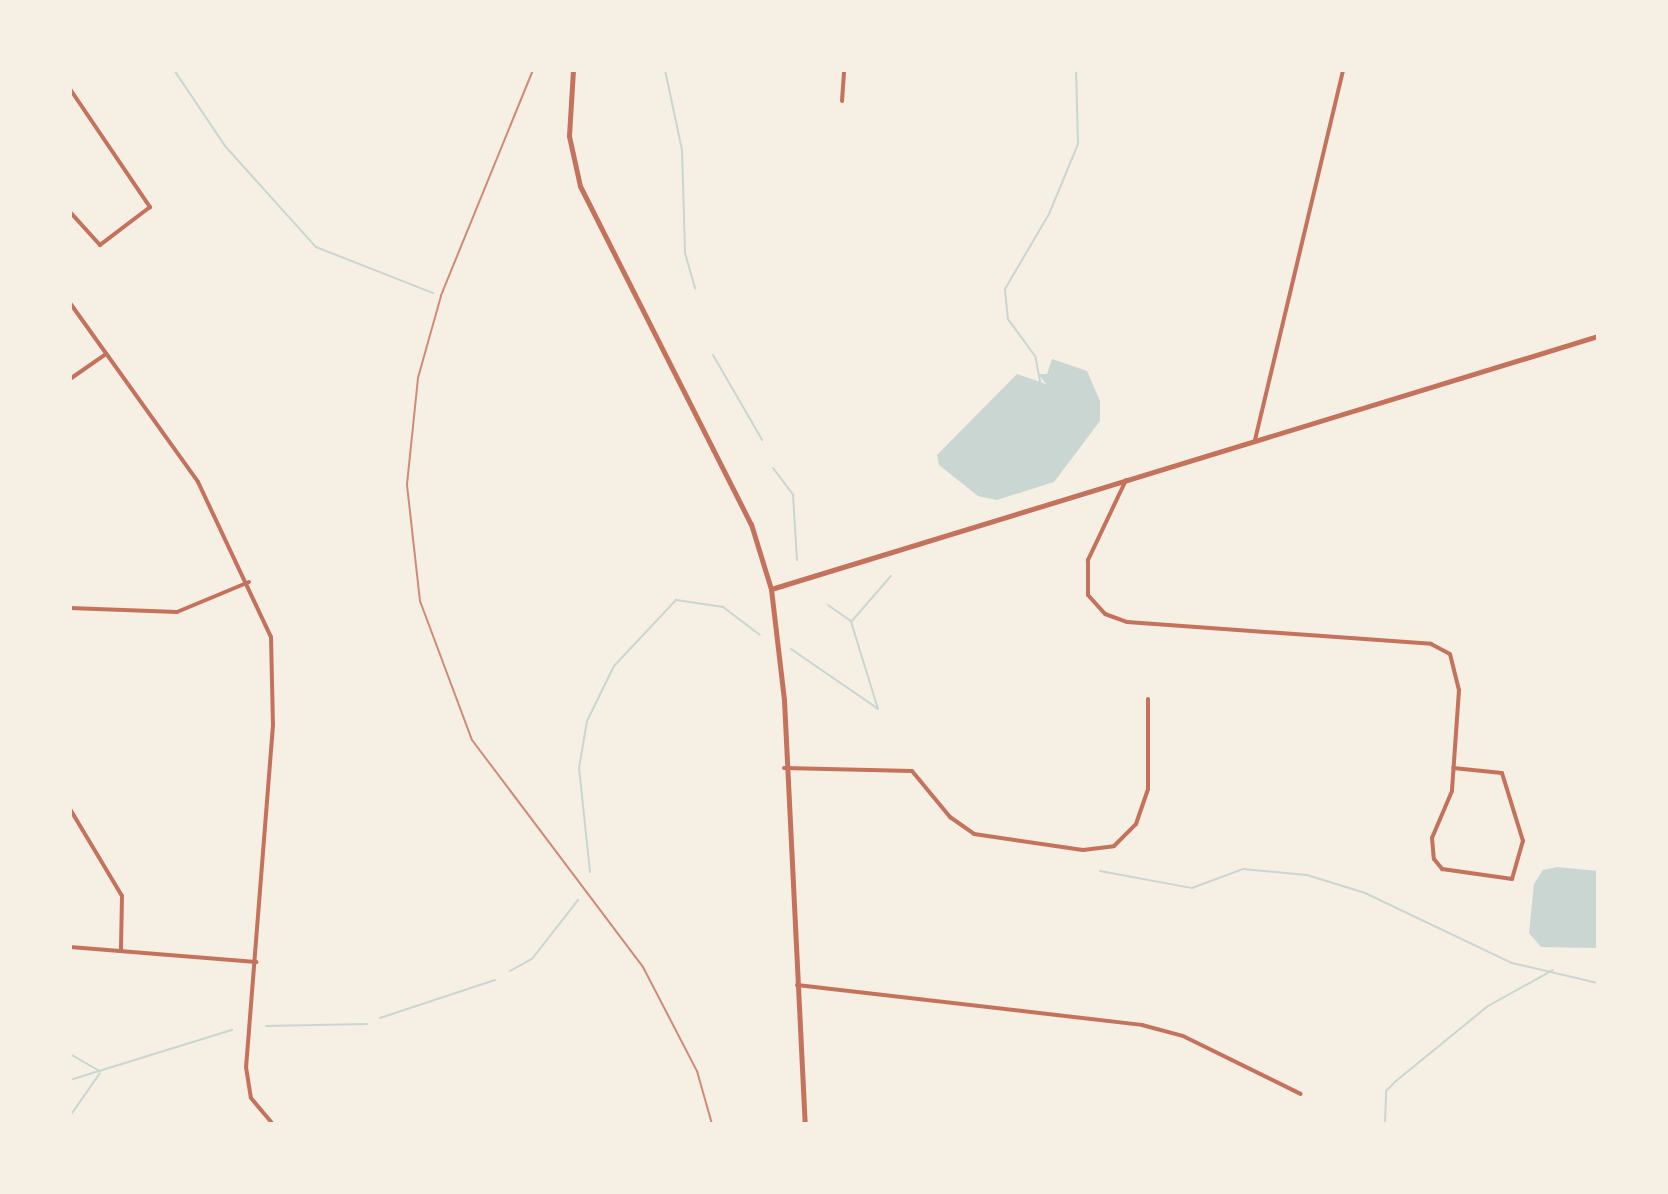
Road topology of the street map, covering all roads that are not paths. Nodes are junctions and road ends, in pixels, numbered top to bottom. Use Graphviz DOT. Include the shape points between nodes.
graph roads {
  1 [pos="573,70"];
  2 [pos="844,70"];
  3 [pos="1343,70"];
  4 [pos="70,89"];
  5 [pos="842,101"];
  6 [pos="70,212"];
  7 [pos="70,303"];
  8 [pos="1598,336"];
  9 [pos="106,354"];
  10 [pos="70,379"];
  11 [pos="1255,440"];
  12 [pos="1126,480"];
  13 [pos="249,582"];
  14 [pos="771,589"];
  15 [pos="70,608"];
  16 [pos="1148,699"];
  17 [pos="784,768"];
  18 [pos="1453,768"];
  19 [pos="70,809"];
  20 [pos="70,947"];
  21 [pos="121,950"];
  22 [pos="256,962"];
  23 [pos="797,985"];
  24 [pos="1301,1094"];
  25 [pos="273,1124"];
  26 [pos="805,1124"];
  1 -- 14 [label="street" via="569,136 580,186 751,524"];
  2 -- 5 [label="street"];
  3 -- 11 [label="street"];
  4 -- 6 [label="street" via="150,207 100,245"];
  7 -- 9 [label="street"];
  8 -- 11 [label="street"];
  9 -- 10 [label="street"];
  9 -- 13 [label="street" via="198,482"];
  11 -- 12 [label="street"];
  12 -- 14 [label="street"];
  12 -- 18 [label="street" via="1088,560 1088,595 1105,614 1127,622 1431,644 1450,654 1459,690"];
  13 -- 15 [label="street" via="177,612"];
  13 -- 22 [label="street" via="271,637 273,725"];
  14 -- 17 [label="street"];
  16 -- 17 [label="street" via="1148,789 1136,824 1114,846 1083,850 974,834 950,817 922,777 890,766"];
  17 -- 23 [label="street"];
  18 -- 18 [label="street" via="1432,838 1437,867 1512,879 1523,841 1502,773"];
  19 -- 21 [label="street" via="122,896"];
  20 -- 21 [label="street"];
  21 -- 22 [label="street"];
  22 -- 25 [label="street" via="246,1067 251,1098"];
  23 -- 24 [label="street" via="1142,1025 1183,1036"];
  23 -- 26 [label="street"];
}
